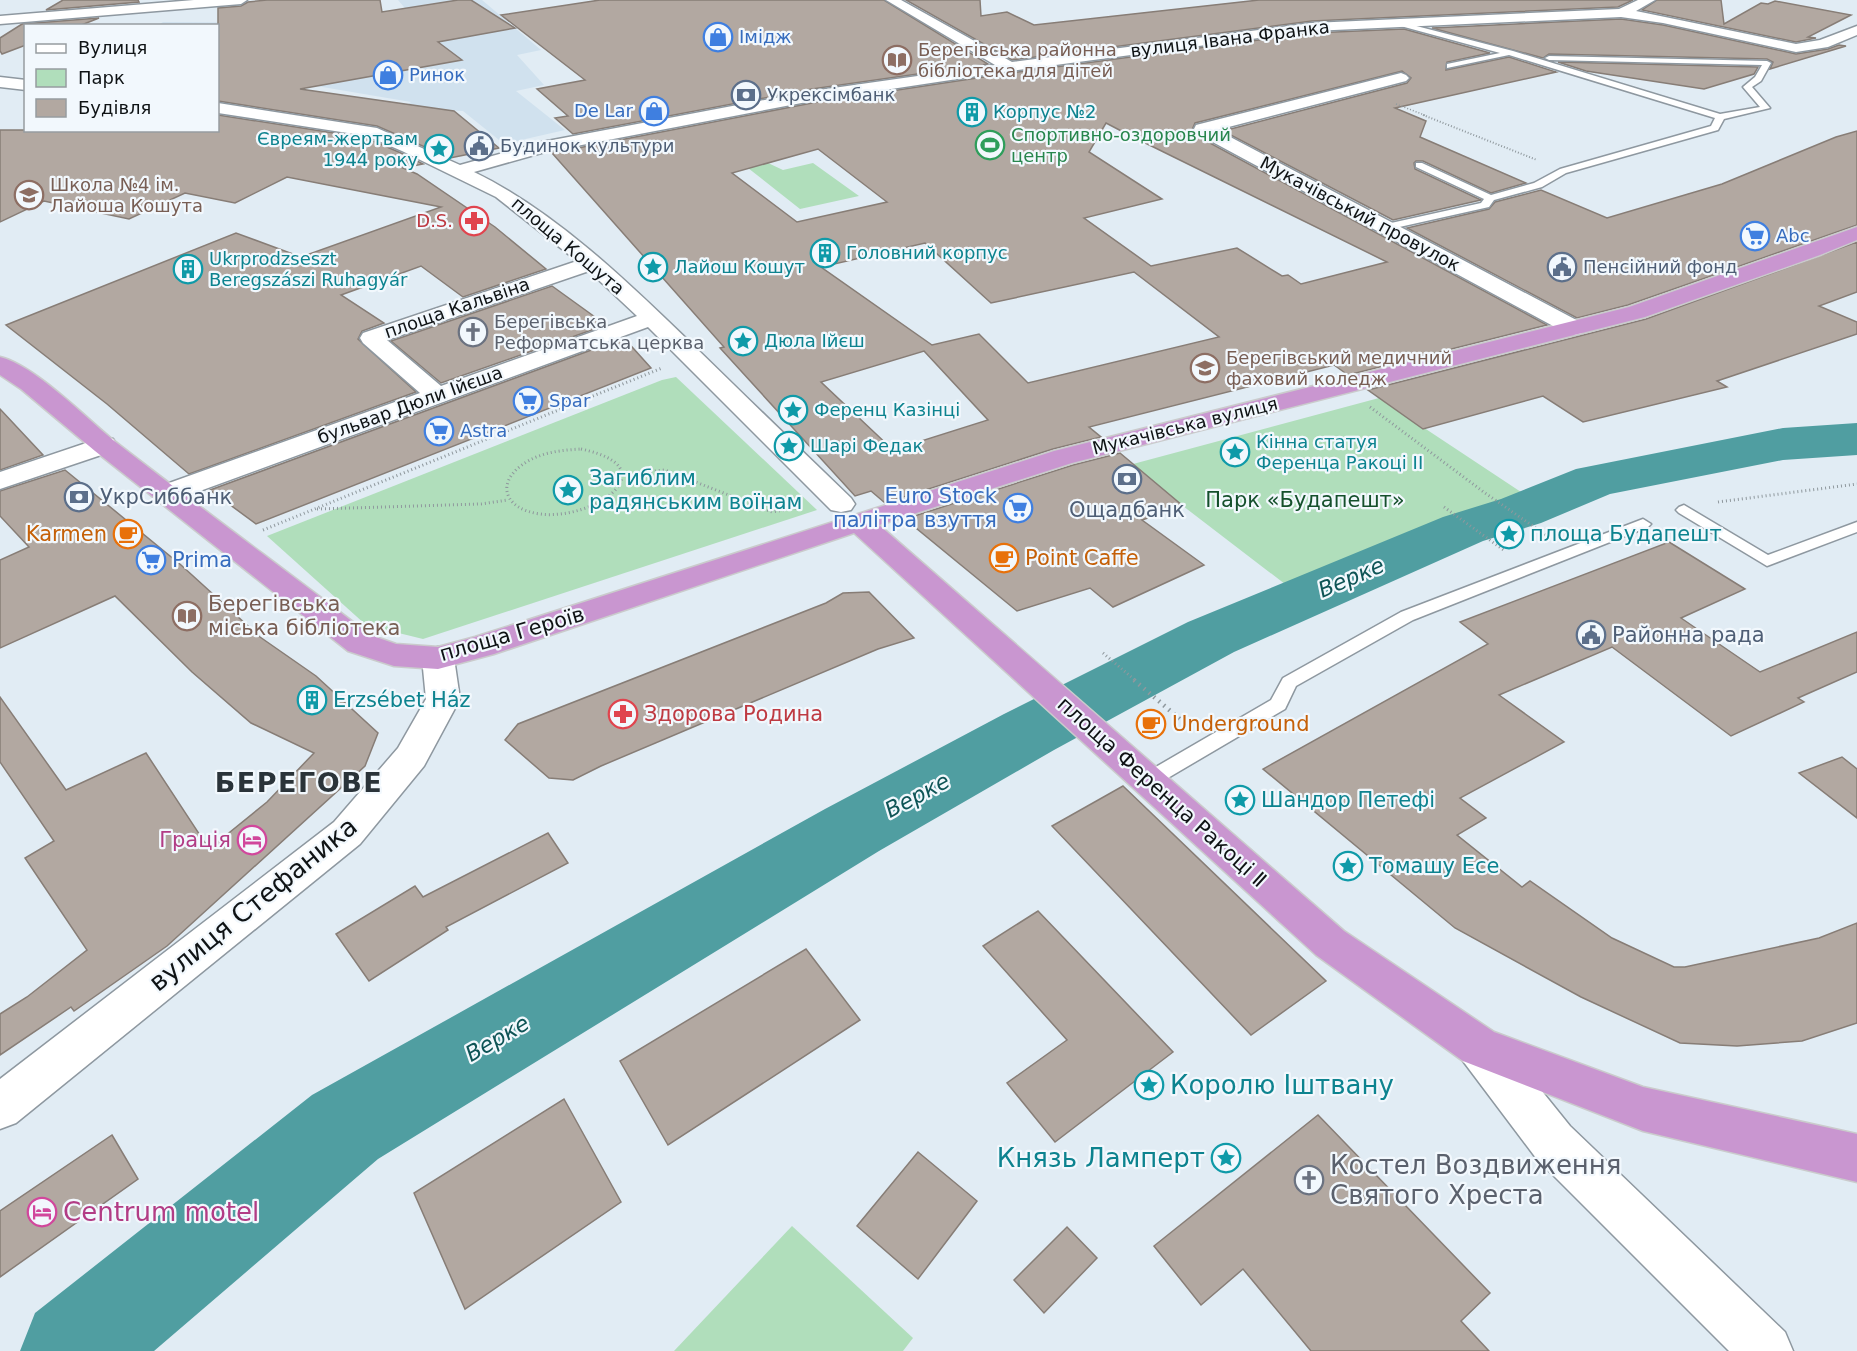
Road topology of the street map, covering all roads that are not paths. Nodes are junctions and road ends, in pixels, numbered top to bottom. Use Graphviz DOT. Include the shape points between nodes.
graph roads {
  1 [pos="241,0"];
  2 [pos="892,0"];
  3 [pos="1649,0"];
  4 [pos="1621,13"];
  5 [pos="0,20"];
  6 [pos="1400,23"];
  7 [pos="1857,30"];
  8 [pos="1510,53"];
  9 [pos="1526,58"];
  10 [pos="1450,66"];
  11 [pos="1010,67"];
  12 [pos="1401,78"];
  13 [pos="0,82"];
  14 [pos="24,85"];
  15 [pos="219,108"];
  16 [pos="1720,117"];
  17 [pos="1419,165"];
  18 [pos="459,171"];
  19 [pos="1490,198"];
  20 [pos="1386,228"];
  21 [pos="1857,233"];
  22 [pos="592,263"];
  23 [pos="652,318"];
  24 [pos="1574,328"];
  25 [pos="0,364"];
  26 [pos="437,395"];
  27 [pos="104,445"];
  28 [pos="0,481"];
  29 [pos="168,493"];
  30 [pos="1684,510"];
  31 [pos="850,513"];
  32 [pos="1643,524"];
  33 [pos="1857,527"];
  34 [pos="438,658"];
  35 [pos="1143,775"];
  36 [pos="1479,1047"];
  37 [pos="0,1107"];
  38 [pos="1857,1158"];
  39 [pos="1766,1351"];
  1 -- 5 [label="street"];
  2 -- 11 [label="street"];
  3 -- 4 [label="street, вулиця Івана Франка"];
  4 -- 6 [label="street, вулиця Івана Франка"];
  4 -- 7 [label="street" via="1796,48 1823,44"];
  6 -- 8 [label="lane"];
  6 -- 11 [label="street, вулиця Івана Франка" via="1312,27"];
  8 -- 9 [label="lane"];
  8 -- 10 [label="lane"];
  9 -- 16 [label="lane"];
  9 -- 16 [label="lane" via="1767,63 1758,79 1747,87 1766,108"];
  11 -- 18 [label="street, вулиця Івана Франка" via="812,96 569,142"];
  12 -- 20 [label="street, Мукачівський провулок" via="1202,129"];
  13 -- 14 [label="street"];
  15 -- 18 [label="street, площа Кошута" via="371,132"];
  16 -- 19 [label="lane" via="1715,128 1563,171 1538,185"];
  17 -- 19 [label="lane"];
  18 -- 22 [label="street, площа Кошута" via="503,193"];
  19 -- 20 [label="lane" via="1485,205"];
  20 -- 24 [label="street, Мукачівський провулок"];
  21 -- 24 [label="highway, Мукачівська вулиця" via="1637,312"];
  22 -- 23 [label="street, площа Кошута"];
  22 -- 26 [label="street, площа Кальвіна" via="371,338"];
  23 -- 26 [label="street, бульвар Дюли Ійєша"];
  23 -- 31 [label="street, площа Кошута"];
  24 -- 31 [label="highway, Мукачівська вулиця"];
  25 -- 27 [label="highway, площа Героїв"];
  26 -- 29 [label="street, бульвар Дюли Ійєша"];
  27 -- 28 [label="street"];
  27 -- 29 [label="highway, площа Героїв"];
  29 -- 34 [label="highway, площа Героїв" via="359,643 394,655"];
  30 -- 33 [label="lane" via="1767,561"];
  31 -- 34 [label="highway, площа Героїв" via="483,646"];
  31 -- 35 [label="highway, площа Ференца Ракоці Ⅱ"];
  32 -- 35 [label="lane" via="1407,616 1288,682 1278,704"];
  34 -- 37 [label="street, вулиця Стефаника" via="443,699 411,757 347,833"];
  35 -- 36 [label="highway, площа Ференца Ракоці Ⅱ" via="1330,943"];
  36 -- 38 [label="highway, площа Ференца Ракоці Ⅱ" via="1643,1109"];
  36 -- 39 [label="street, площа Ференца Ракоці Ⅱ" via="1553,1142"];
}
